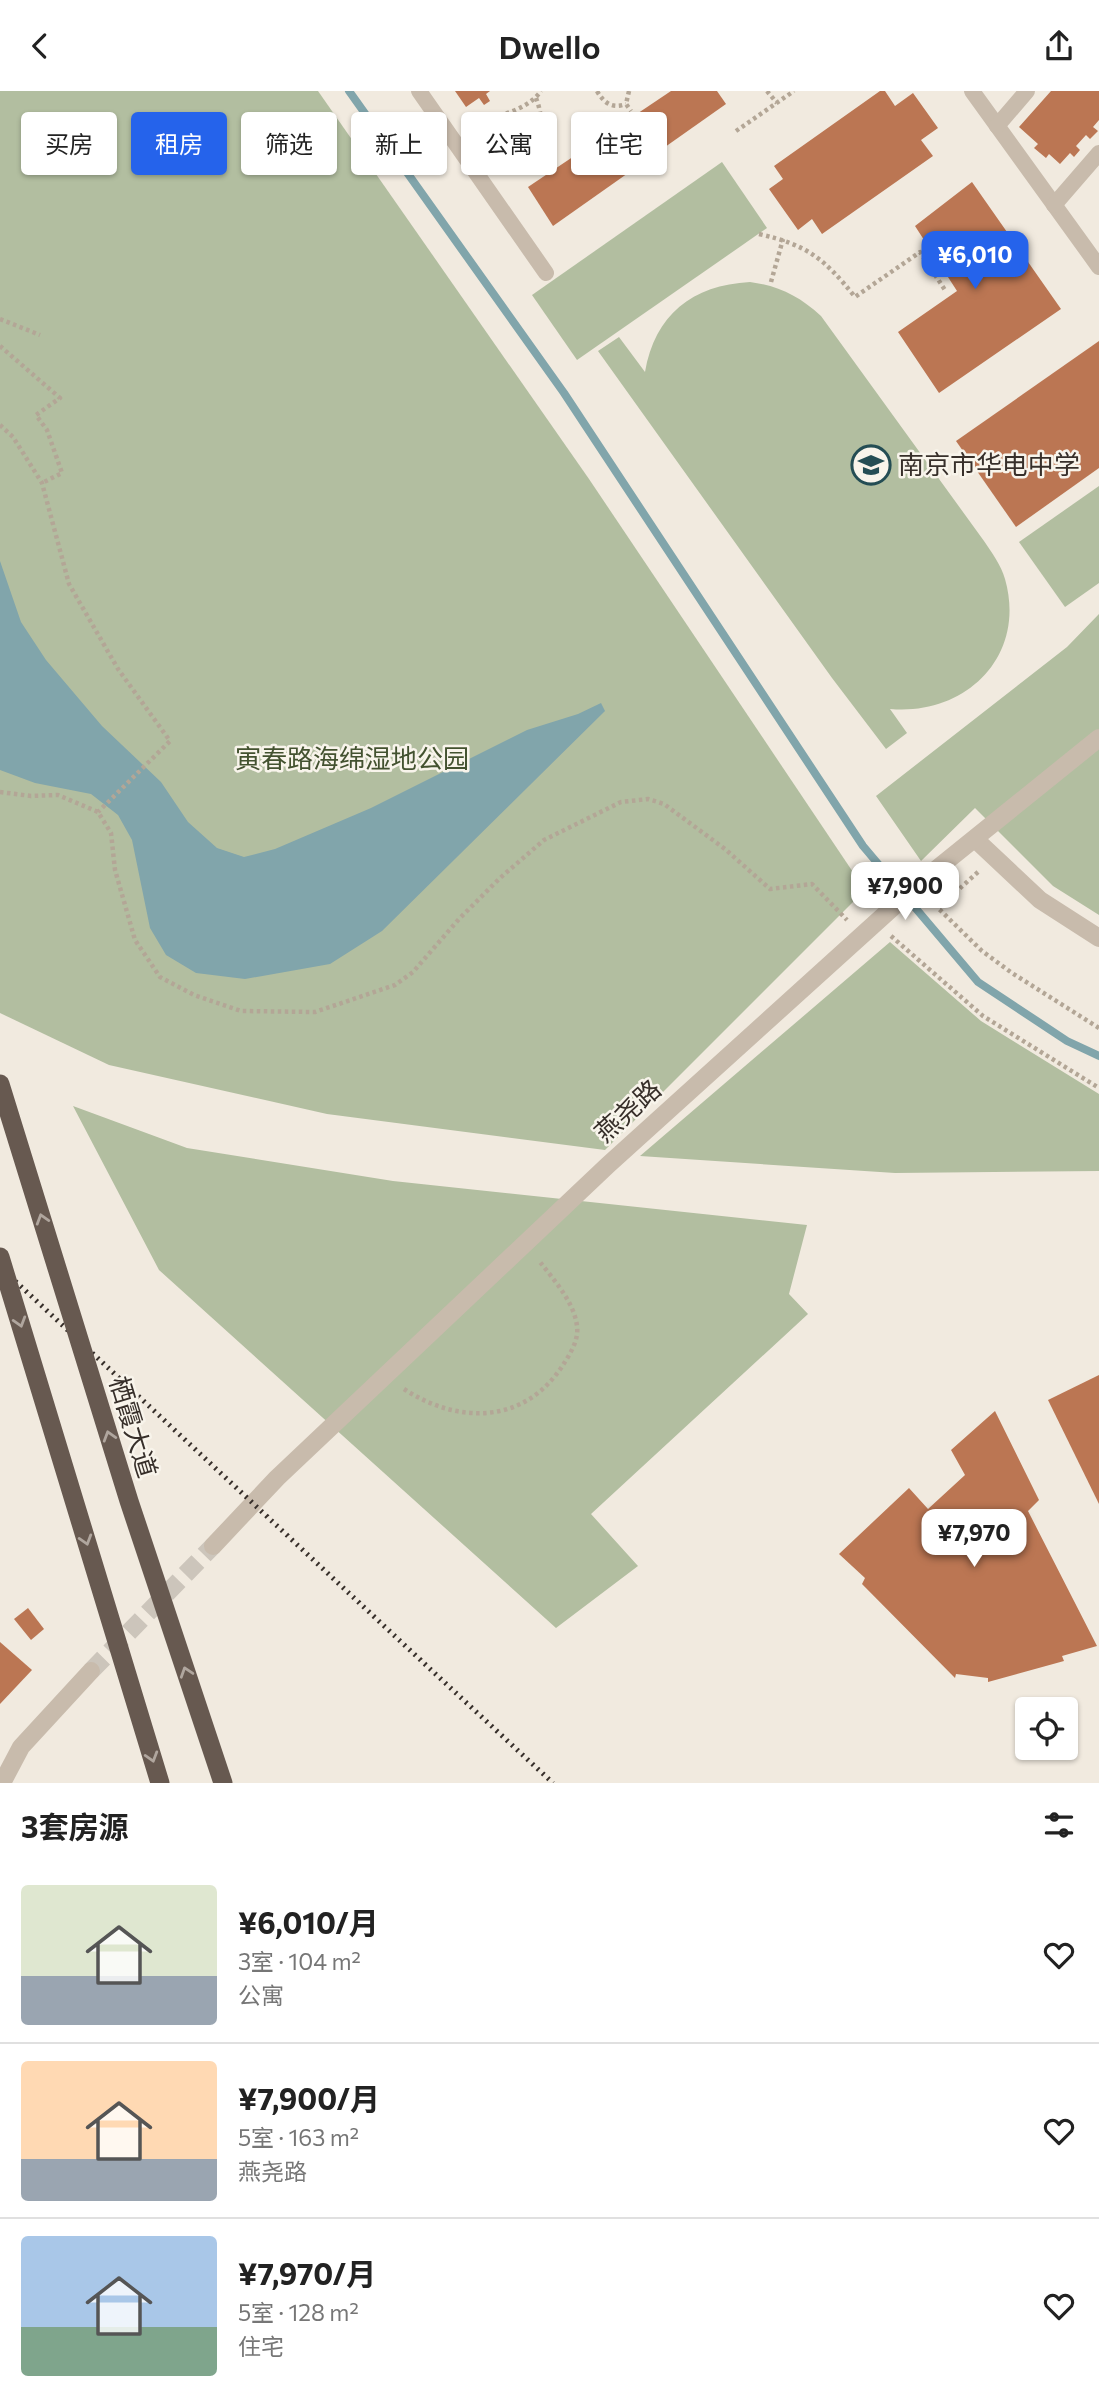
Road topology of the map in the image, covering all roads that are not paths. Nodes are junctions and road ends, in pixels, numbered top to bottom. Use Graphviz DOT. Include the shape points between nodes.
graph roads {
  1 [pos="419,91"];
  2 [pos="972,91"];
  3 [pos="1027,91"];
  4 [pos="997,126"];
  5 [pos="1099,153"];
  6 [pos="1054,205"];
  7 [pos="1099,267"];
  8 [pos="546,273"];
  9 [pos="1099,738"];
  10 [pos="975,839"];
  11 [pos="1099,939"];
  12 [pos="0,1084"];
  13 [pos="0,1257"];
  14 [pos="213,1546"];
  15 [pos="91,1671"];
  16 [pos="2,1783"];
  17 [pos="160,1783"];
  18 [pos="223,1783"];
  1 -- 8 [label="lane"];
  2 -- 4 [label="lane"];
  3 -- 4 [label="lane"];
  4 -- 6 [label="lane"];
  5 -- 6 [label="lane"];
  6 -- 7 [label="lane"];
  9 -- 10 [label="street, 燕尧路"];
  10 -- 11 [label="street" via="1040,900"];
  10 -- 14 [label="street, 燕尧路" via="861,935 608,1165 277,1478"];
  18 -- 12 [label="highway, 栖霞大道, one-way, bridge" via="129,1501"];
  13 -- 17 [label="highway, one-way, bridge"];
  15 -- 16 [label="street" via="21,1747"];
}
